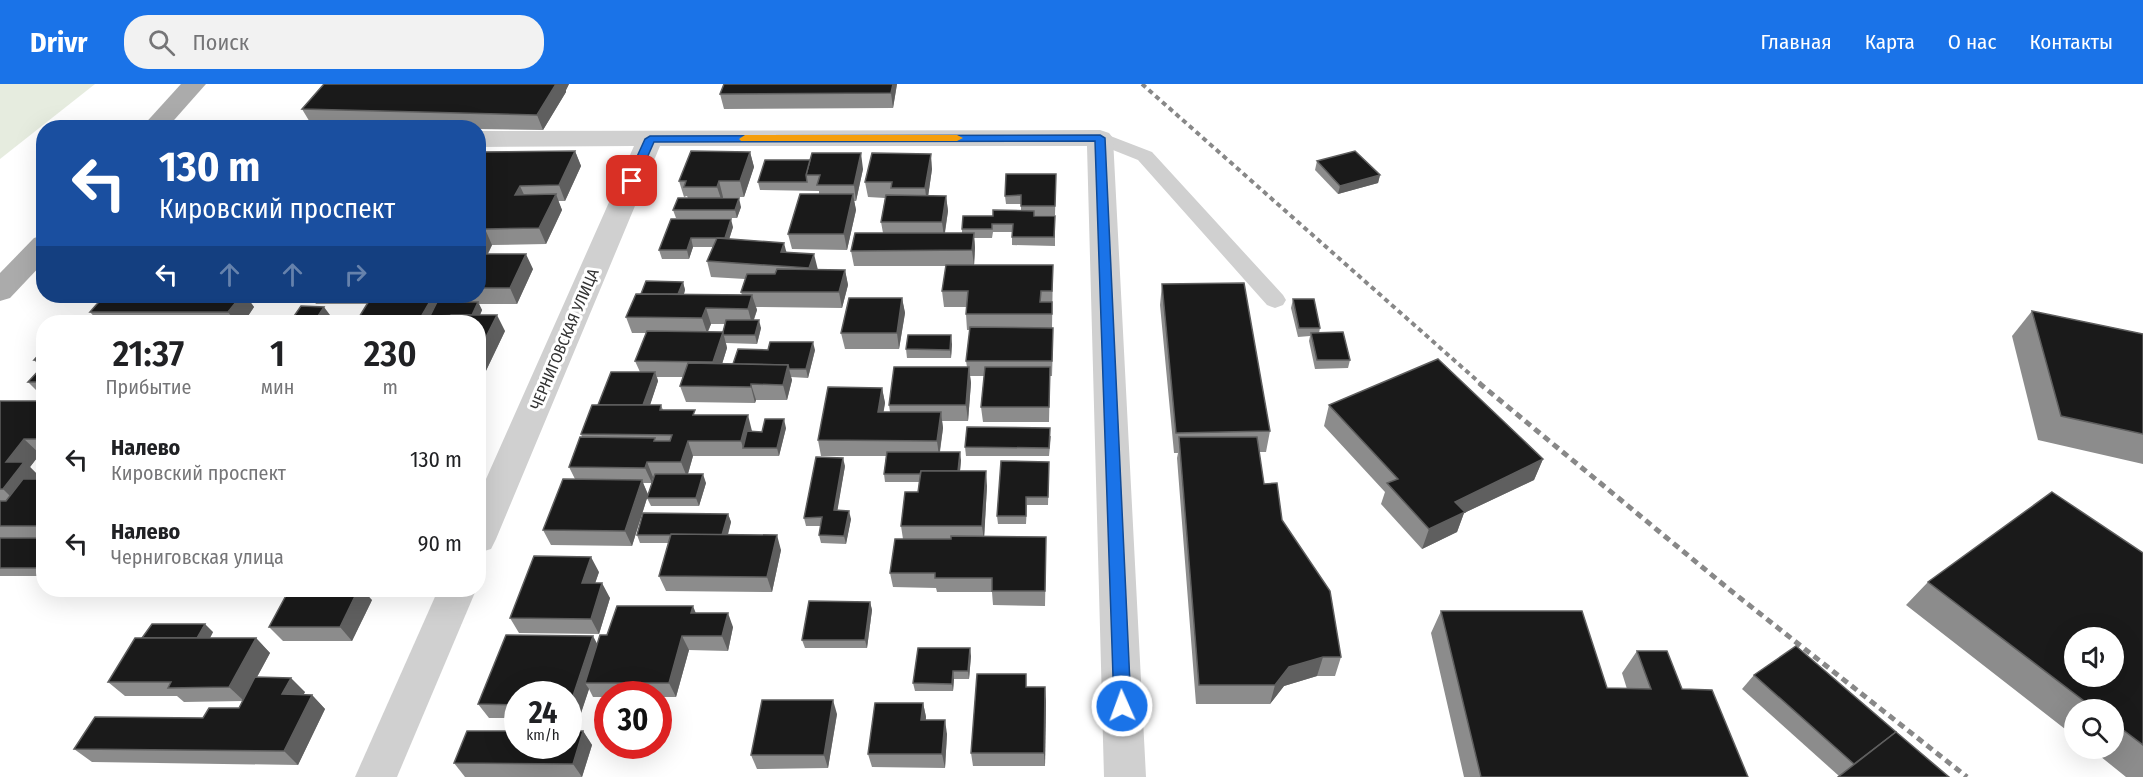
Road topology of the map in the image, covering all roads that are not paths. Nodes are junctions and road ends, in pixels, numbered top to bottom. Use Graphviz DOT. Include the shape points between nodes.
graph roads {
  1 [pos="194,84"];
  2 [pos="160,120"];
  3 [pos="1100,138"];
  4 [pos="486,139"];
  5 [pos="650,139"];
  6 [pos="36,253"];
  7 [pos="0,291"];
  8 [pos="1275,300"];
  9 [pos="486,520"];
  10 [pos="454,597"];
  11 [pos="376,777"];
  12 [pos="1125,777"];
  1 -- 2 [label="main road"];
  3 -- 5 [label="street"];
  3 -- 8 [label="lane" via="1145,156"];
  3 -- 12 [label="street"];
  4 -- 5 [label="street"];
  5 -- 9 [label="street, ЧЕРНИГОВСКАЯ УЛИЦА"];
  6 -- 7 [label="main road"];
  10 -- 11 [label="street"];
}
